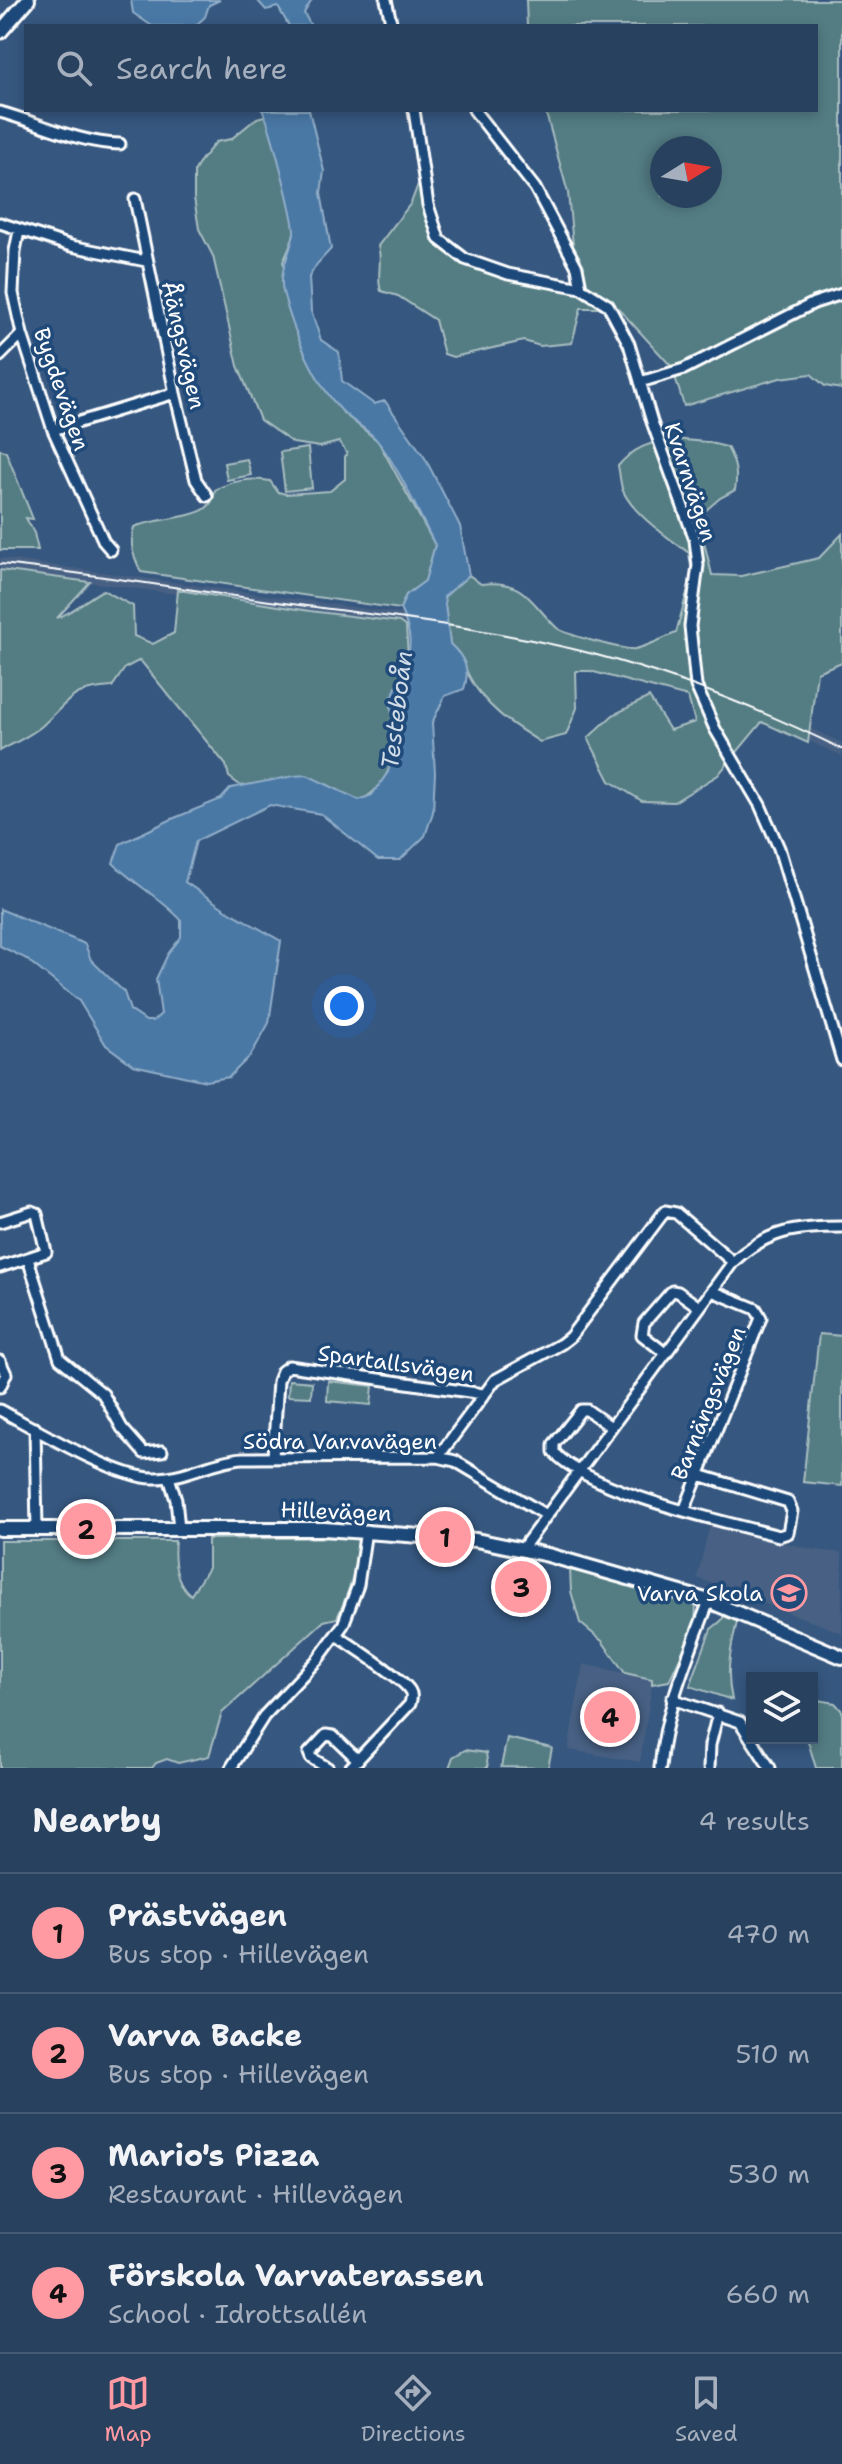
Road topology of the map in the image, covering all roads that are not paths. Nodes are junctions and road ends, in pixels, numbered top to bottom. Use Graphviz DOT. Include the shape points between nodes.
graph roads {
  1 [pos="28,0"];
  2 [pos="386,0"];
  3 [pos="392,24"];
  4 [pos="0,32"];
  5 [pos="0,112"];
  6 [pos="414,112"];
  7 [pos="476,112"];
  8 [pos="120,144"];
  9 [pos="135,199"];
  10 [pos="0,223"];
  11 [pos="19,231"];
  12 [pos="146,261"];
  13 [pos="581,288"];
  14 [pos="842,294"];
  15 [pos="22,334"];
  16 [pos="0,356"];
  17 [pos="640,382"];
  18 [pos="175,393"];
  19 [pos="53,430"];
  20 [pos="207,496"];
  21 [pos="111,550"];
  22 [pos="842,1060"];
  23 [pos="0,1222"];
  24 [pos="842,1227"];
  25 [pos="28,1259"];
  26 [pos="733,1262"];
  27 [pos="0,1267"];
  28 [pos="712,1291"];
  29 [pos="699,1307"];
  30 [pos="665,1353"];
  31 [pos="0,1361"];
  32 [pos="0,1387"];
  33 [pos="483,1394"];
  34 [pos="0,1410"];
  35 [pos="611,1427"];
  36 [pos="35,1428"];
  37 [pos="162,1451"];
  38 [pos="273,1457"];
  39 [pos="438,1457"];
  40 [pos="578,1472"];
  41 [pos="699,1475"];
  42 [pos="169,1477"];
  43 [pos="684,1511"];
  44 [pos="546,1515"];
  45 [pos="179,1528"];
  46 [pos="0,1529"];
  47 [pos="37,1529"];
  48 [pos="366,1530"];
  49 [pos="522,1549"];
  50 [pos="709,1601"];
  51 [pos="336,1635"];
  52 [pos="842,1657"];
  53 [pos="672,1699"];
  54 [pos="718,1713"];
  55 [pos="358,1760"];
  56 [pos="231,1768"];
  57 [pos="328,1768"];
  58 [pos="350,1768"];
  59 [pos="660,1768"];
  60 [pos="709,1768"];
  61 [pos="770,1768"];
  1 -- 4 [label="street"];
  2 -- 3 [label="street"];
  5 -- 8 [label="street" via="67,135"];
  6 -- 13 [label="street, Kvarnvägen" via="428,205 439,239 465,259 508,274"];
  7 -- 13 [label="street" via="535,188 577,267"];
  9 -- 12 [label="street, Åängsvägen"];
  10 -- 11 [label="street"];
  11 -- 12 [label="street"];
  11 -- 15 [label="street, Bygdevägen" via="13,293"];
  12 -- 18 [label="street, Åängsvägen"];
  13 -- 17 [label="street, Kvarnvägen" via="608,305 629,344"];
  14 -- 17 [label="street" via="684,369"];
  15 -- 16 [label="street"];
  15 -- 19 [label="street, Bygdevägen"];
  17 -- 22 [label="street, Kvarnvägen" via="695,540 698,565 690,626 696,686 779,848"];
  18 -- 19 [label="street"];
  18 -- 20 [label="street, Åängsvägen" via="196,480"];
  19 -- 21 [label="street, Bygdevägen"];
  23 -- 25 [label="street" via="37,1214 46,1252"];
  24 -- 26 [label="street" via="778,1232"];
  25 -- 27 [label="street"];
  25 -- 37 [label="street" via="60,1359 103,1394 144,1453"];
  26 -- 28 [label="street"];
  26 -- 33 [label="street, Spartallsvägen" via="676,1213 665,1211 570,1337 495,1380"];
  28 -- 29 [label="street"];
  28 -- 41 [label="street, Barnängsvägen" via="756,1309 761,1318"];
  29 -- 30 [label="street"];
  29 -- 30 [label="street" via="672,1291 644,1323 642,1335"];
  30 -- 35 [label="street"];
  31 -- 32 [label="street" via="6,1374"];
  33 -- 38 [label="street, Spartallsvägen" via="289,1366 278,1381"];
  33 -- 39 [label="street"];
  34 -- 36 [label="street, Södra Varvavägen"];
  35 -- 40 [label="street"];
  35 -- 40 [label="street" via="581,1410 556,1441 555,1454"];
  36 -- 42 [label="street, Södra Varvavägen" via="102,1462 149,1478"];
  36 -- 47 [label="street"];
  38 -- 39 [label="street, Södra Varvavägen"];
  38 -- 42 [label="street, Södra Varvavägen" via="232,1459"];
  39 -- 44 [label="street, Södra Varvavägen" via="455,1461"];
  40 -- 43 [label="street"];
  40 -- 44 [label="street"];
  41 -- 43 [label="street, Barnängsvägen"];
  41 -- 43 [label="street" via="788,1502 792,1513 787,1535"];
  42 -- 45 [label="street"];
  44 -- 49 [label="street"];
  45 -- 47 [label="street, Hillevägen"];
  45 -- 48 [label="street, Hillevägen"];
  46 -- 47 [label="street, Hillevägen"];
  48 -- 49 [label="street, Hillevägen"];
  48 -- 51 [label="street" via="358,1585"];
  49 -- 50 [label="street, Hillevägen"];
  50 -- 52 [label="street, Hillevägen"];
  50 -- 53 [label="street"];
  51 -- 55 [label="street" via="395,1677 411,1696 410,1704"];
  51 -- 56 [label="street" via="264,1716"];
  53 -- 54 [label="street"];
  53 -- 59 [label="street"];
  54 -- 60 [label="street"];
  54 -- 61 [label="street" via="740,1722"];
  55 -- 57 [label="street" via="326,1735 309,1753"];
  55 -- 58 [label="street"];
}
